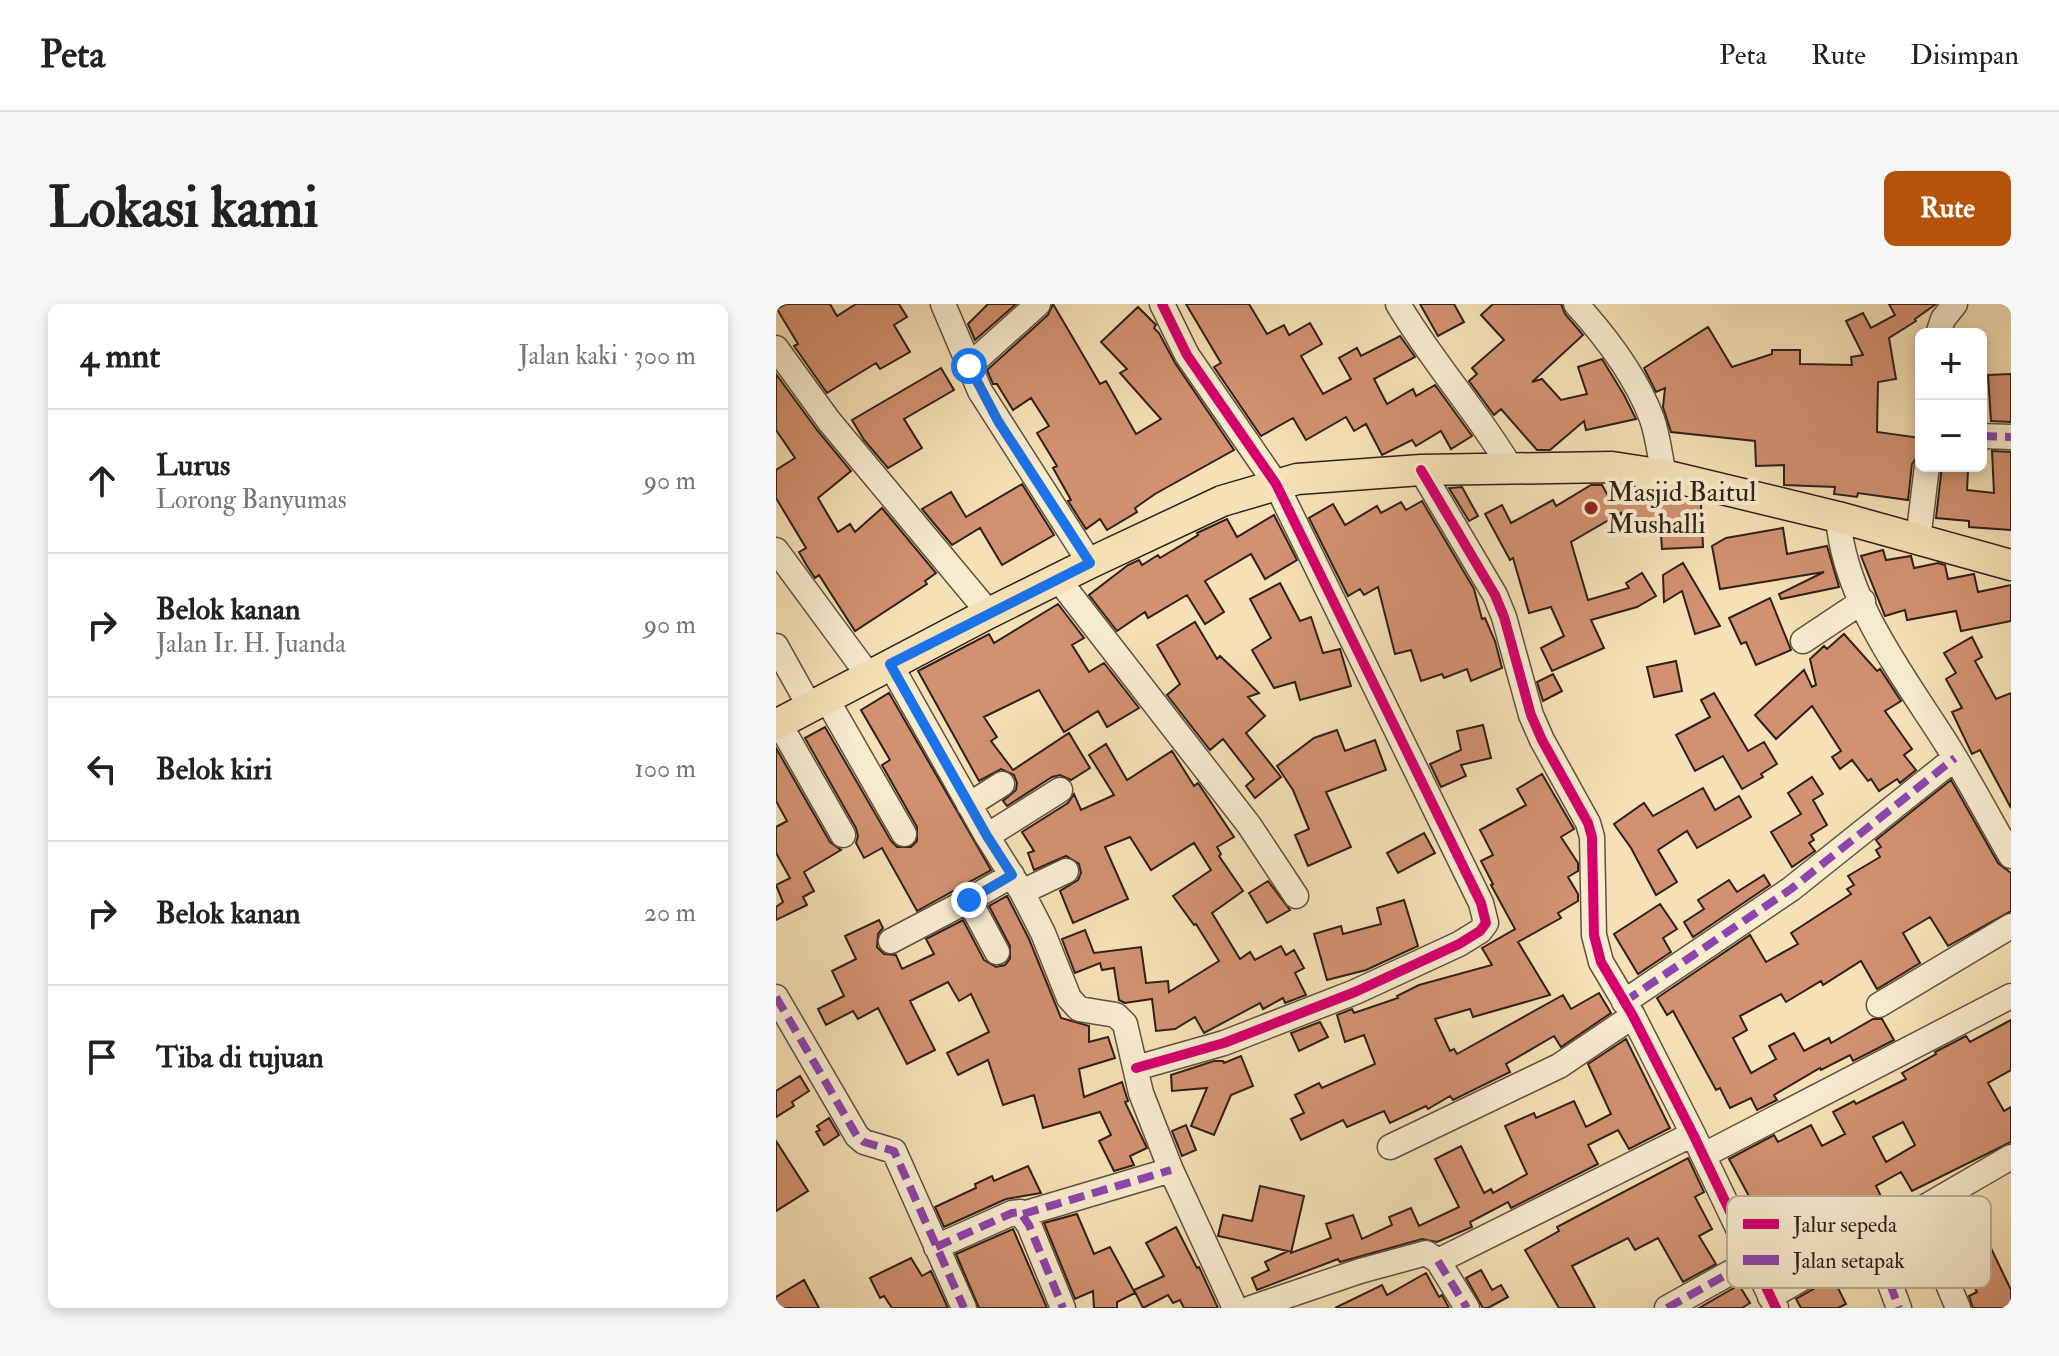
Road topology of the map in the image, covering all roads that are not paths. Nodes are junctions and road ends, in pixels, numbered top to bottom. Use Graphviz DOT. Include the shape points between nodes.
graph roads {
  1 [pos="943,304"];
  2 [pos="1038,304"];
  3 [pos="1162,304"];
  4 [pos="1398,304"];
  5 [pos="1576,304"];
  6 [pos="1955,304"];
  7 [pos="1940,328"];
  8 [pos="776,348"];
  9 [pos="969,366"];
  10 [pos="1987,436"];
  11 [pos="2011,437"];
  12 [pos="1421,470"];
  13 [pos="1512,470"];
  14 [pos="1926,472"];
  15 [pos="1664,475"];
  16 [pos="1276,484"];
  17 [pos="1838,517"];
  18 [pos="1918,540"];
  19 [pos="776,550"];
  20 [pos="1090,563"];
  21 [pos="2011,565"];
  22 [pos="1058,579"];
  23 [pos="1863,601"];
  24 [pos="989,613"];
  25 [pos="1803,641"];
  26 [pos="778,654"];
  27 [pos="880,670"];
  28 [pos="818,703"];
  29 [pos="778,724"];
  30 [pos="1955,758"];
  31 [pos="1002,784"];
  32 [pos="1060,790"];
  33 [pos="969,805"];
  34 [pos="904,834"];
  35 [pos="843,835"];
  36 [pos="987,836"];
  37 [pos="2011,856"];
  38 [pos="1066,871"];
  39 [pos="1017,883"];
  40 [pos="1296,896"];
  41 [pos="969,900"];
  42 [pos="2011,926"];
  43 [pos="891,941"];
  44 [pos="997,952"];
  45 [pos="2011,996"];
  46 [pos="776,997"];
  47 [pos="1879,1005"];
  48 [pos="1628,1009"];
  49 [pos="1136,1068"];
  50 [pos="1699,1144"];
  51 [pos="1390,1147"];
  52 [pos="2011,1157"];
  53 [pos="1171,1170"];
  54 [pos="1942,1196"];
  55 [pos="1727,1204"];
  56 [pos="1023,1214"];
  57 [pos="936,1247"];
  58 [pos="1438,1261"];
  59 [pos="1727,1275"];
  60 [pos="1796,1288"];
  61 [pos="1891,1288"];
  62 [pos="1950,1288"];
  63 [pos="1773,1303"];
  64 [pos="964,1308"];
  65 [pos="1063,1308"];
  66 [pos="1235,1308"];
  67 [pos="1251,1308"];
  68 [pos="1467,1308"];
  69 [pos="1667,1308"];
  70 [pos="1899,1308"];
  71 [pos="1958,1308"];
  1 -- 9 [label="street"];
  2 -- 9 [label="street"];
  3 -- 16 [label="street" via="1187,355"];
  4 -- 13 [label="street"];
  5 -- 15 [label="street" via="1634,380 1653,421"];
  6 -- 7 [label="street"];
  8 -- 24 [label="street" via="829,421"];
  9 -- 20 [label="street" via="998,421"];
  10 -- 11 [label="street"];
  12 -- 13 [label="main road"];
  12 -- 16 [label="main road"];
  12 -- 48 [label="street" via="1495,595 1531,715 1588,823 1596,947"];
  13 -- 15 [label="main road" via="1612,467"];
  14 -- 18 [label="street"];
  15 -- 17 [label="main road"];
  16 -- 20 [label="main road" via="1222,501"];
  16 -- 49 [label="street" via="1481,903 1486,923 1459,944 1355,992 1224,1043"];
  17 -- 18 [label="main road"];
  17 -- 23 [label="street" via="1840,540"];
  18 -- 21 [label="main road"];
  19 -- 27 [label="street"];
  20 -- 22 [label="main road"];
  22 -- 24 [label="main road"];
  22 -- 40 [label="street" via="1249,825"];
  23 -- 25 [label="street"];
  23 -- 30 [label="street"];
  24 -- 27 [label="main road"];
  26 -- 28 [label="street"];
  27 -- 28 [label="main road"];
  27 -- 33 [label="street"];
  28 -- 29 [label="main road"];
  28 -- 34 [label="street"];
  29 -- 35 [label="street"];
  30 -- 37 [label="street"];
  30 -- 48 [label="street" via="1791,889"];
  31 -- 33 [label="street"];
  32 -- 36 [label="street"];
  33 -- 36 [label="street"];
  36 -- 39 [label="street"];
  38 -- 39 [label="street"];
  39 -- 41 [label="street"];
  39 -- 49 [label="street" via="1069,998 1079,1009 1122,1019"];
  41 -- 43 [label="street"];
  41 -- 44 [label="street"];
  42 -- 47 [label="street"];
  45 -- 50 [label="street"];
  46 -- 57 [label="street" via="860,1140 894,1151"];
  48 -- 50 [label="street"];
  48 -- 51 [label="street" via="1559,1066"];
  49 -- 53 [label="street"];
  50 -- 55 [label="street"];
  50 -- 58 [label="street"];
  52 -- 54 [label="street"];
  53 -- 56 [label="street"];
  53 -- 66 [label="street"];
  56 -- 57 [label="street" via="1012,1213"];
  56 -- 65 [label="street"];
  57 -- 64 [label="street"];
  58 -- 67 [label="street" via="1431,1254 1420,1255"];
  58 -- 68 [label="street"];
  59 -- 69 [label="street"];
  60 -- 63 [label="street"];
  61 -- 70 [label="street"];
  62 -- 71 [label="street"];
}
